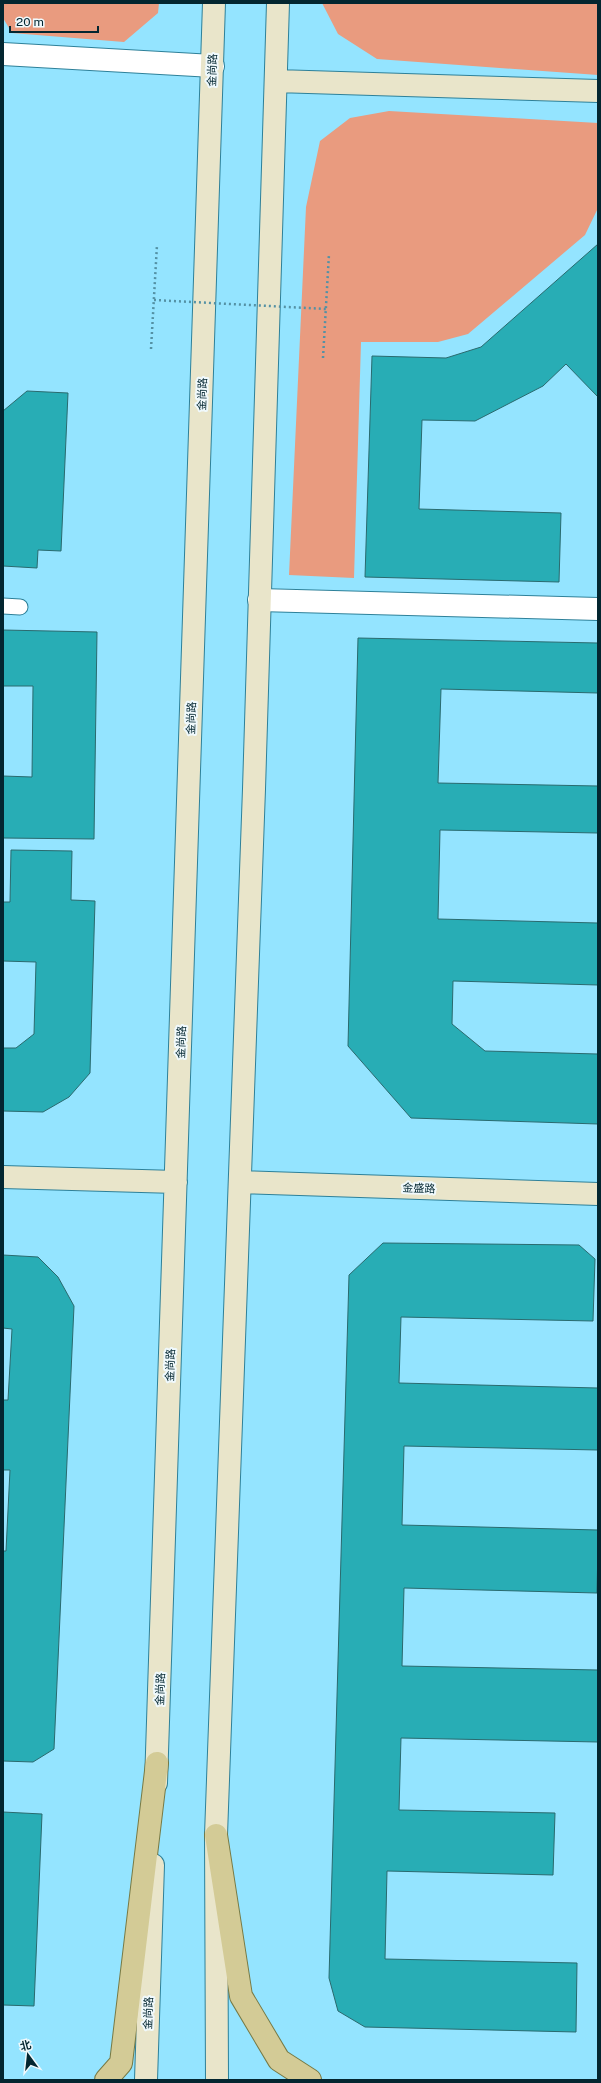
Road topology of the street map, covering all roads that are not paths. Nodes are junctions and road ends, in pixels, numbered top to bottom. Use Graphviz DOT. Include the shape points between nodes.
graph roads {
  1 [pos="214,3"];
  2 [pos="278,3"];
  3 [pos="3,54"];
  4 [pos="212,66"];
  5 [pos="276,81"];
  6 [pos="598,91"];
  7 [pos="259,600"];
  8 [pos="3,606"];
  9 [pos="20,607"];
  10 [pos="598,609"];
  11 [pos="3,1177"];
  12 [pos="176,1182"];
  13 [pos="240,1182"];
  14 [pos="598,1194"];
  15 [pos="157,1763"];
  16 [pos="216,1835"];
  17 [pos="106,2080"];
  18 [pos="146,2080"];
  19 [pos="217,2080"];
  20 [pos="310,2080"];
  1 -- 4 [label="main road, 金尚路"];
  2 -- 5 [label="main road"];
  3 -- 4 [label="street"];
  4 -- 12 [label="main road, 金尚路"];
  5 -- 6 [label="main road"];
  5 -- 7 [label="main road"];
  7 -- 10 [label="street"];
  7 -- 13 [label="main road"];
  8 -- 9 [label="lane"];
  11 -- 12 [label="main road"];
  12 -- 15 [label="main road, 金尚路"];
  13 -- 14 [label="main road, 金盛路"];
  13 -- 16 [label="main road"];
  15 -- 17 [label="main road" via="121,2063"];
  15 -- 18 [label="main road, 金尚路"];
  16 -- 19 [label="main road"];
  16 -- 20 [label="main road" via="241,1996 279,2060"];
}
